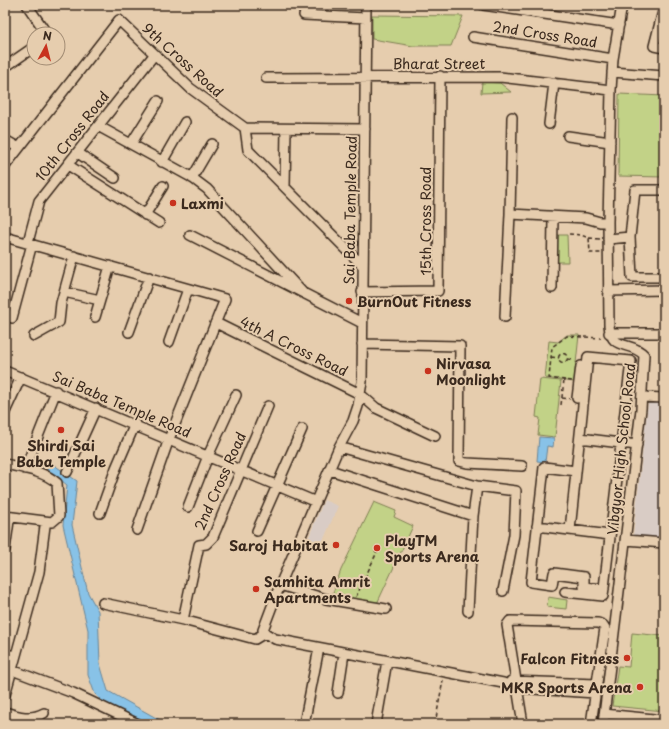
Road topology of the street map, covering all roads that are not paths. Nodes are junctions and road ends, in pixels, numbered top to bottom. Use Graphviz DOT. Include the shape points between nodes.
graph roads {
  1 [pos="27,5"];
  2 [pos="366,5"];
  3 [pos="483,5"];
  4 [pos="622,5"];
  5 [pos="664,11"];
  6 [pos="304,15"];
  7 [pos="366,18"];
  8 [pos="619,25"];
  9 [pos="41,26"];
  10 [pos="473,37"];
  11 [pos="664,48"];
  12 [pos="26,53"];
  13 [pos="154,55"];
  14 [pos="613,59"];
  15 [pos="5,67"];
  16 [pos="612,72"];
  17 [pos="440,76"];
  18 [pos="664,76"];
  19 [pos="365,77"];
  20 [pos="266,78"];
  21 [pos="554,83"];
  22 [pos="611,90"];
  23 [pos="158,101"];
  24 [pos="512,117"];
  25 [pos="185,122"];
  26 [pos="549,124"];
  27 [pos="98,126"];
  28 [pos="245,128"];
  29 [pos="286,129"];
  30 [pos="365,129"];
  31 [pos="568,136"];
  32 [pos="5,140"];
  33 [pos="610,142"];
  34 [pos="131,144"];
  35 [pos="212,144"];
  36 [pos="19,148"];
  37 [pos="78,153"];
  38 [pos="162,162"];
  39 [pos="5,166"];
  40 [pos="68,166"];
  41 [pos="115,178"];
  42 [pos="192,178"];
  43 [pos="163,186"];
  44 [pos="664,186"];
  45 [pos="285,187"];
  46 [pos="635,190"];
  47 [pos="664,190"];
  48 [pos="510,214"];
  49 [pos="145,215"];
  50 [pos="553,217"];
  51 [pos="608,218"];
  52 [pos="159,224"];
  53 [pos="190,235"];
  54 [pos="5,237"];
  55 [pos="630,237"];
  56 [pos="608,239"];
  57 [pos="30,243"];
  58 [pos="74,256"];
  59 [pos="362,265"];
  60 [pos="110,266"];
  61 [pos="149,277"];
  62 [pos="664,277"];
  63 [pos="632,278"];
  64 [pos="664,284"];
  65 [pos="552,288"];
  66 [pos="188,289"];
  67 [pos="664,290"];
  68 [pos="608,291"];
  69 [pos="64,292"];
  70 [pos="362,292"];
  71 [pos="303,293"];
  72 [pos="100,300"];
  73 [pos="505,316"];
  74 [pos="95,317"];
  75 [pos="12,318"];
  76 [pos="216,323"];
  77 [pos="362,323"];
  78 [pos="130,332"];
  79 [pos="609,333"];
  80 [pos="664,333"];
  81 [pos="34,336"];
  82 [pos="169,342"];
  83 [pos="362,344"];
  84 [pos="588,357"];
  85 [pos="5,371"];
  86 [pos="21,377"];
  87 [pos="56,391"];
  88 [pos="360,394"];
  89 [pos="236,395"];
  90 [pos="642,397"];
  91 [pos="577,398"];
  92 [pos="664,398"];
  93 [pos="268,406"];
  94 [pos="96,408"];
  95 [pos="5,412"];
  96 [pos="135,424"];
  97 [pos="302,429"];
  98 [pos="435,436"];
  99 [pos="580,438"];
  100 [pos="169,439"];
  101 [pos="621,443"];
  102 [pos="637,445"];
  103 [pos="339,447"];
  104 [pos="208,456"];
  105 [pos="5,464"];
  106 [pos="522,466"];
  107 [pos="25,469"];
  108 [pos="242,470"];
  109 [pos="330,470"];
  110 [pos="576,471"];
  111 [pos="66,472"];
  112 [pos="278,486"];
  113 [pos="477,486"];
  114 [pos="316,502"];
  115 [pos="188,507"];
  116 [pos="100,513"];
  117 [pos="473,516"];
  118 [pos="7,518"];
  119 [pos="45,526"];
  120 [pos="537,526"];
  121 [pos="137,530"];
  122 [pos="570,530"];
  123 [pos="257,531"];
  124 [pos="610,535"];
  125 [pos="626,540"];
  126 [pos="664,543"];
  127 [pos="5,550"];
  128 [pos="280,584"];
  129 [pos="604,589"];
  130 [pos="503,591"];
  131 [pos="565,592"];
  132 [pos="104,603"];
  133 [pos="386,609"];
  134 [pos="468,611"];
  135 [pos="183,620"];
  136 [pos="265,633"];
  137 [pos="319,648"];
  138 [pos="344,653"];
  139 [pos="5,654"];
  140 [pos="15,656"];
  141 [pos="387,661"];
  142 [pos="600,664"];
  143 [pos="611,667"];
  144 [pos="12,670"];
  145 [pos="516,684"];
  146 [pos="595,692"];
  147 [pos="338,693"];
  148 [pos="5,695"];
  149 [pos="606,699"];
  150 [pos="5,712"];
  151 [pos="44,713"];
  152 [pos="604,714"];
  153 [pos="664,720"];
  154 [pos="124,721"];
  155 [pos="138,724"];
  156 [pos="304,724"];
  157 [pos="376,724"];
  158 [pos="523,724"];
  159 [pos="591,724"];
  160 [pos="603,724"];
  1 -- 9 [label="street"];
  2 -- 7 [label="street, Sai Baba Temple Road"];
  3 -- 8 [label="street"];
  4 -- 8 [label="street"];
  5 -- 11 [label="street" via="654,46"];
  6 -- 7 [label="street"];
  7 -- 19 [label="street, Sai Baba Temple Road"];
  8 -- 14 [label="street"];
  10 -- 14 [label="street, 2nd Cross Road"];
  12 -- 15 [label="street"];
  13 -- 27 [label="street, 10th Cross Road"];
  13 -- 28 [label="street, 9th Cross Road" via="198,95"];
  13 -- 36 [label="street, 9th Cross Road" via="120,20"];
  14 -- 16 [label="street"];
  16 -- 18 [label="street"];
  16 -- 22 [label="street"];
  17 -- 19 [label="street, Bharat Street"];
  17 -- 21 [label="street, Bharat Street" via="500,77"];
  17 -- 70 [label="street, 15th Cross Road" via="438,291"];
  19 -- 20 [label="street, Bharat Street"];
  19 -- 30 [label="street, Sai Baba Temple Road"];
  21 -- 22 [label="street, Bharat Street"];
  21 -- 26 [label="street"];
  22 -- 33 [label="street"];
  23 -- 34 [label="street"];
  24 -- 48 [label="street"];
  25 -- 38 [label="street"];
  27 -- 34 [label="street"];
  27 -- 37 [label="street, 10th Cross Road"];
  28 -- 29 [label="street"];
  28 -- 45 [label="street" via="248,150"];
  29 -- 30 [label="street"];
  29 -- 45 [label="street"];
  30 -- 59 [label="street, Sai Baba Temple Road"];
  31 -- 33 [label="street"];
  32 -- 36 [label="street"];
  33 -- 51 [label="street"];
  34 -- 38 [label="street"];
  35 -- 42 [label="street"];
  36 -- 39 [label="street, 9th Cross Road"];
  37 -- 40 [label="street, 10th Cross Road"];
  37 -- 41 [label="street"];
  38 -- 42 [label="street"];
  40 -- 49 [label="street"];
  40 -- 57 [label="street, 10th Cross Road" via="39,200"];
  42 -- 71 [label="street" via="207,189"];
  43 -- 49 [label="street"];
  44 -- 46 [label="street" via="636,186"];
  45 -- 59 [label="street"];
  46 -- 47 [label="street"];
  46 -- 55 [label="street"];
  48 -- 50 [label="street"];
  48 -- 73 [label="street"];
  49 -- 52 [label="street"];
  50 -- 51 [label="street" via="586,218 600,222"];
  50 -- 65 [label="street"];
  51 -- 56 [label="street"];
  53 -- 71 [label="street"];
  54 -- 57 [label="street"];
  55 -- 56 [label="street"];
  55 -- 63 [label="street"];
  56 -- 68 [label="street"];
  57 -- 58 [label="street"];
  57 -- 75 [label="street, 10th Cross Road"];
  58 -- 60 [label="street"];
  58 -- 69 [label="street"];
  59 -- 70 [label="street, Sai Baba Temple Road"];
  60 -- 61 [label="street"];
  60 -- 72 [label="street"];
  61 -- 66 [label="street"];
  61 -- 78 [label="street"];
  62 -- 63 [label="street"];
  63 -- 64 [label="street" via="632,284"];
  66 -- 76 [label="street" via="225,299"];
  66 -- 82 [label="street"];
  67 -- 68 [label="street"];
  68 -- 79 [label="street"];
  69 -- 72 [label="street"];
  69 -- 81 [label="street" via="59,322"];
  70 -- 77 [label="street, Sai Baba Temple Road"];
  71 -- 77 [label="street"];
  72 -- 74 [label="street"];
  76 -- 88 [label="street, 4th A Cross Road"];
  76 -- 100 [label="street"];
  77 -- 83 [label="street, Sai Baba Temple Road"];
  79 -- 80 [label="street"];
  79 -- 90 [label="street, Vibgyor High School Road" via="619,345 638,350 644,355"];
  83 -- 88 [label="street, Sai Baba Temple Road"];
  83 -- 106 [label="street" via="460,346 459,461"];
  84 -- 91 [label="street" via="582,356"];
  84 -- 99 [label="street"];
  84 -- 101 [label="street" via="631,361"];
  85 -- 86 [label="street, Sai Baba Temple Road"];
  86 -- 87 [label="street, Sai Baba Temple Road"];
  86 -- 95 [label="street"];
  87 -- 94 [label="street, Sai Baba Temple Road"];
  87 -- 107 [label="street"];
  88 -- 98 [label="street, 4th A Cross Road" via="376,408"];
  88 -- 103 [label="street, Sai Baba Temple Road" via="353,421"];
  89 -- 104 [label="street"];
  90 -- 92 [label="street"];
  90 -- 102 [label="street, Vibgyor High School Road"];
  93 -- 108 [label="street, 2nd Cross Road"];
  94 -- 96 [label="street, Sai Baba Temple Road"];
  94 -- 111 [label="street"];
  96 -- 100 [label="street, Sai Baba Temple Road"];
  96 -- 116 [label="street"];
  97 -- 112 [label="street"];
  99 -- 101 [label="street"];
  99 -- 110 [label="street"];
  100 -- 104 [label="street, Sai Baba Temple Road"];
  100 -- 121 [label="street"];
  101 -- 102 [label="street"];
  101 -- 124 [label="street"];
  102 -- 125 [label="street, Vibgyor High School Road"];
  103 -- 109 [label="street, Sai Baba Temple Road"];
  103 -- 113 [label="street"];
  104 -- 108 [label="street, Sai Baba Temple Road"];
  104 -- 115 [label="street"];
  105 -- 107 [label="street"];
  107 -- 118 [label="street" via="51,478 57,483 58,516 52,522"];
  108 -- 112 [label="street, Sai Baba Temple Road"];
  108 -- 135 [label="street, 2nd Cross Road" via="213,537 206,544 199,545"];
  109 -- 114 [label="street, Sai Baba Temple Road"];
  109 -- 117 [label="street"];
  110 -- 120 [label="street" via="544,467"];
  110 -- 122 [label="street"];
  112 -- 114 [label="street, Sai Baba Temple Road"];
  112 -- 123 [label="street"];
  113 -- 117 [label="street"];
  113 -- 130 [label="street" via="516,491 514,535"];
  114 -- 128 [label="street, Sai Baba Temple Road"];
  117 -- 134 [label="street"];
  118 -- 127 [label="street"];
  119 -- 140 [label="street" via="39,572"];
  120 -- 122 [label="street"];
  120 -- 129 [label="street" via="531,582 552,585 554,573 584,577 584,587"];
  122 -- 124 [label="street"];
  124 -- 129 [label="street"];
  125 -- 126 [label="street"];
  125 -- 143 [label="street, Vibgyor High School Road"];
  128 -- 133 [label="street" via="326,599"];
  128 -- 136 [label="street, Sai Baba Temple Road" via="263,630"];
  129 -- 131 [label="street" via="603,596"];
  132 -- 135 [label="street"];
  135 -- 136 [label="street" via="255,639"];
  136 -- 137 [label="street" via="275,639"];
  137 -- 138 [label="street"];
  137 -- 156 [label="street"];
  138 -- 141 [label="street"];
  138 -- 147 [label="street"];
  139 -- 140 [label="street"];
  140 -- 144 [label="street"];
  141 -- 145 [label="street"];
  141 -- 157 [label="street"];
  142 -- 143 [label="street"];
  142 -- 145 [label="street" via="605,628 603,625 510,621 507,625"];
  142 -- 146 [label="street"];
  143 -- 149 [label="street, Vibgyor High School Road"];
  144 -- 148 [label="street"];
  144 -- 154 [label="street" via="73,693"];
  145 -- 146 [label="street" via="570,687"];
  145 -- 158 [label="street"];
  146 -- 149 [label="street"];
  146 -- 159 [label="street"];
  149 -- 152 [label="street, Vibgyor High School Road"];
  150 -- 151 [label="street" via="20,718"];
  152 -- 153 [label="street"];
  152 -- 160 [label="street, Vibgyor High School Road"];
  154 -- 155 [label="street"];
}
